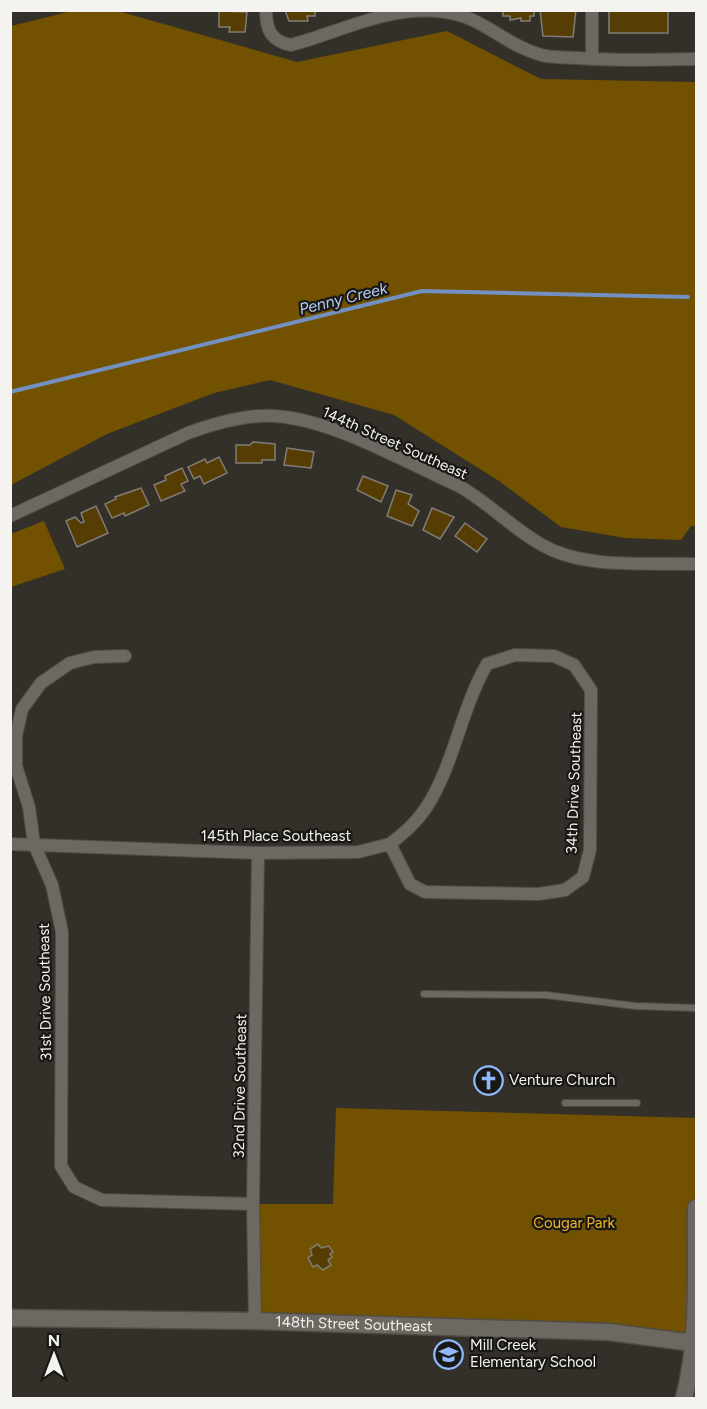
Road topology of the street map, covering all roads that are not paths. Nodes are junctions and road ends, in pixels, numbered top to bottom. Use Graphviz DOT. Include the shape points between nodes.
graph roads {
  1 [pos="266,10"];
  2 [pos="592,10"];
  3 [pos="374,14"];
  4 [pos="481,16"];
  5 [pos="592,59"];
  6 [pos="696,59"];
  7 [pos="10,516"];
  8 [pos="696,564"];
  9 [pos="125,656"];
  10 [pos="10,844"];
  11 [pos="34,844"];
  12 [pos="390,844"];
  13 [pos="258,853"];
  14 [pos="424,994"];
  15 [pos="696,1008"];
  16 [pos="565,1103"];
  17 [pos="637,1103"];
  18 [pos="253,1204"];
  19 [pos="696,1208"];
  20 [pos="10,1318"];
  21 [pos="255,1321"];
  22 [pos="695,1343"];
  23 [pos="684,1398"];
  1 -- 3 [label="street" via="269,32 278,42 291,45"];
  2 -- 5 [label="street"];
  3 -- 4 [label="street" via="435,11"];
  4 -- 5 [label="street" via="514,46 544,56"];
  5 -- 6 [label="street"];
  7 -- 8 [label="street, 144th Street Southeast" via="189,433 214,424 273,416 323,426 459,486 540,544 567,556 592,561"];
  9 -- 11 [label="street, 31st Drive Southeast" via="93,657 70,663 41,683 22,709 16,736 16,766 29,807"];
  10 -- 11 [label="street, 145th Place Southeast"];
  11 -- 13 [label="street, 145th Place Southeast"];
  11 -- 18 [label="street, 31st Drive Southeast" via="52,885 62,932 61,1166 74,1187 102,1200"];
  12 -- 12 [label="street, 34th Drive Southeast" via="427,807 472,689 487,664 515,655 554,656 574,665 591,690 590,850 583,877 565,890 538,894 425,892 410,884"];
  12 -- 13 [label="street, 145th Place Southeast" via="358,852"];
  13 -- 18 [label="street, 32nd Drive Southeast"];
  14 -- 15 [label="lane" via="546,995 635,1006"];
  16 -- 17 [label="lane"];
  18 -- 21 [label="street, 32nd Drive Southeast"];
  19 -- 22 [label="street"];
  20 -- 21 [label="street, 148th Street Southeast"];
  21 -- 22 [label="street, 148th Street Southeast" via="609,1332"];
  22 -- 23 [label="street"];
}
